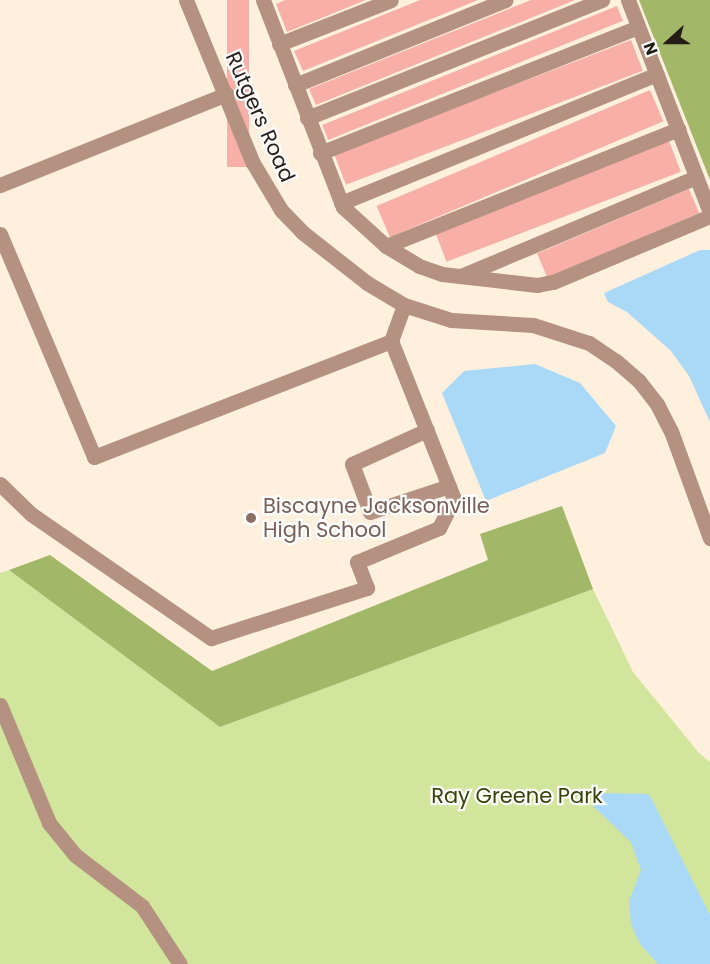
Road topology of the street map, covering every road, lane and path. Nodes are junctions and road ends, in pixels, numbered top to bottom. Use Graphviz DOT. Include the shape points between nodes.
graph roads {
  1 [pos="186,0"];
  2 [pos="263,0"];
  3 [pos="391,0"];
  4 [pos="505,0"];
  5 [pos="602,0"];
  6 [pos="628,0"];
  7 [pos="638,27"];
  8 [pos="279,44"];
  9 [pos="657,74"];
  10 [pos="295,85"];
  11 [pos="226,94"];
  12 [pos="307,118"];
  13 [pos="678,129"];
  14 [pos="320,153"];
  15 [pos="696,177"];
  16 [pos="0,185"];
  17 [pos="341,203"];
  18 [pos="710,214"];
  19 [pos="0,234"];
  20 [pos="386,246"];
  21 [pos="461,276"];
  22 [pos="404,305"];
  23 [pos="391,341"];
  24 [pos="427,430"];
  25 [pos="0,484"];
  26 [pos="449,486"];
  27 [pos="710,538"];
  28 [pos="0,705"];
  29 [pos="180,964"];
  1 -- 11 [label="street, Rutgers Road"];
  2 -- 8 [label="street"];
  3 -- 8 [label="street"];
  4 -- 10 [label="street"];
  5 -- 12 [label="street"];
  6 -- 7 [label="street"];
  7 -- 9 [label="street"];
  7 -- 14 [label="street"];
  8 -- 10 [label="street"];
  9 -- 13 [label="street"];
  9 -- 17 [label="street"];
  10 -- 12 [label="street"];
  11 -- 16 [label="street"];
  11 -- 22 [label="street, Rutgers Road" via="253,163 281,210 367,284"];
  12 -- 14 [label="street"];
  13 -- 15 [label="street"];
  13 -- 20 [label="street"];
  14 -- 17 [label="street"];
  15 -- 18 [label="street"];
  15 -- 21 [label="street"];
  17 -- 20 [label="street" via="358,224"];
  18 -- 21 [label="street" via="548,283 513,284"];
  19 -- 23 [label="street" via="94,458"];
  20 -- 21 [label="street" via="419,266"];
  22 -- 23 [label="street"];
  22 -- 27 [label="street, Rutgers Road" via="451,320 533,324 589,343 616,361 657,404"];
  23 -- 24 [label="street"];
  24 -- 26 [label="street"];
  24 -- 26 [label="street" via="352,464 370,512"];
  25 -- 26 [label="street" via="31,514 211,638 367,588 357,562 439,528 454,499"];
  28 -- 29 [label="street" via="49,823 75,855 142,906"];
}
